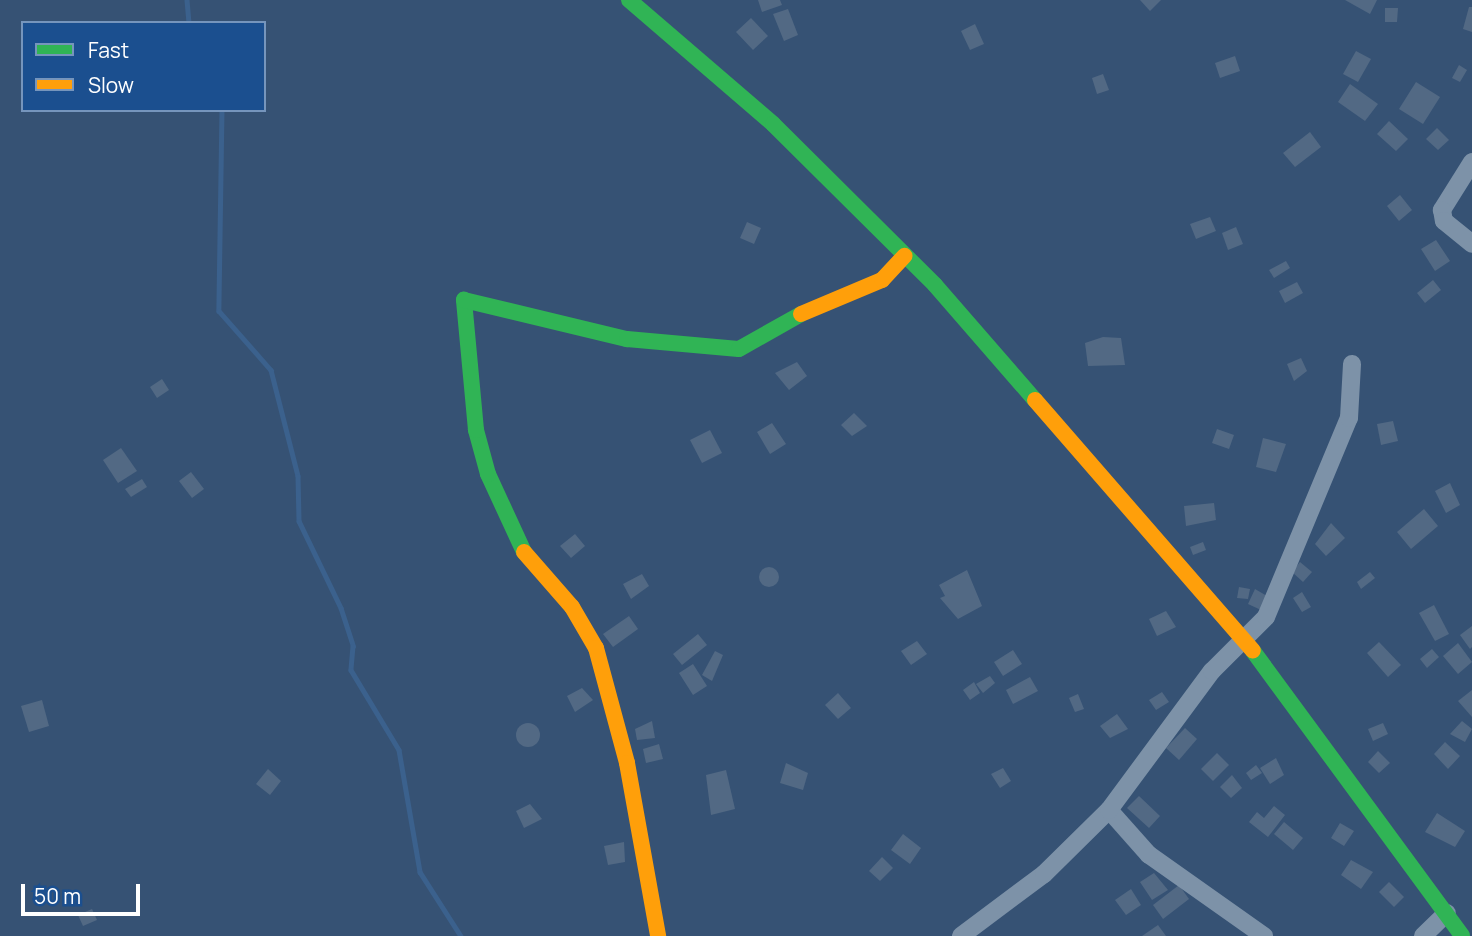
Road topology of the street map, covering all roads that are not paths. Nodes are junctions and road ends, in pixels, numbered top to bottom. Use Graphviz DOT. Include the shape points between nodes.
graph roads {
  1 [pos="629,0"];
  2 [pos="1472,162"];
  3 [pos="1472,244"];
  4 [pos="904,256"];
  5 [pos="1352,364"];
  6 [pos="1245,640"];
  7 [pos="1110,810"];
  8 [pos="1447,913"];
  9 [pos="658,936"];
  10 [pos="961,936"];
  11 [pos="1264,936"];
  12 [pos="1423,936"];
  13 [pos="1462,936"];
  1 -- 4 [label="street" via="773,124"];
  2 -- 3 [label="street" via="1442,210 1444,221"];
  4 -- 6 [label="street"];
  4 -- 9 [label="street" via="882,280 806,311 739,349 627,339 464,300 476,430 488,474 530,564 572,607 596,648 627,763"];
  5 -- 6 [label="street" via="1349,418 1266,617"];
  6 -- 7 [label="street" via="1212,671"];
  6 -- 8 [label="street"];
  7 -- 10 [label="street" via="1044,874"];
  7 -- 11 [label="street" via="1149,855"];
  8 -- 12 [label="street"];
  8 -- 13 [label="street"];
}
